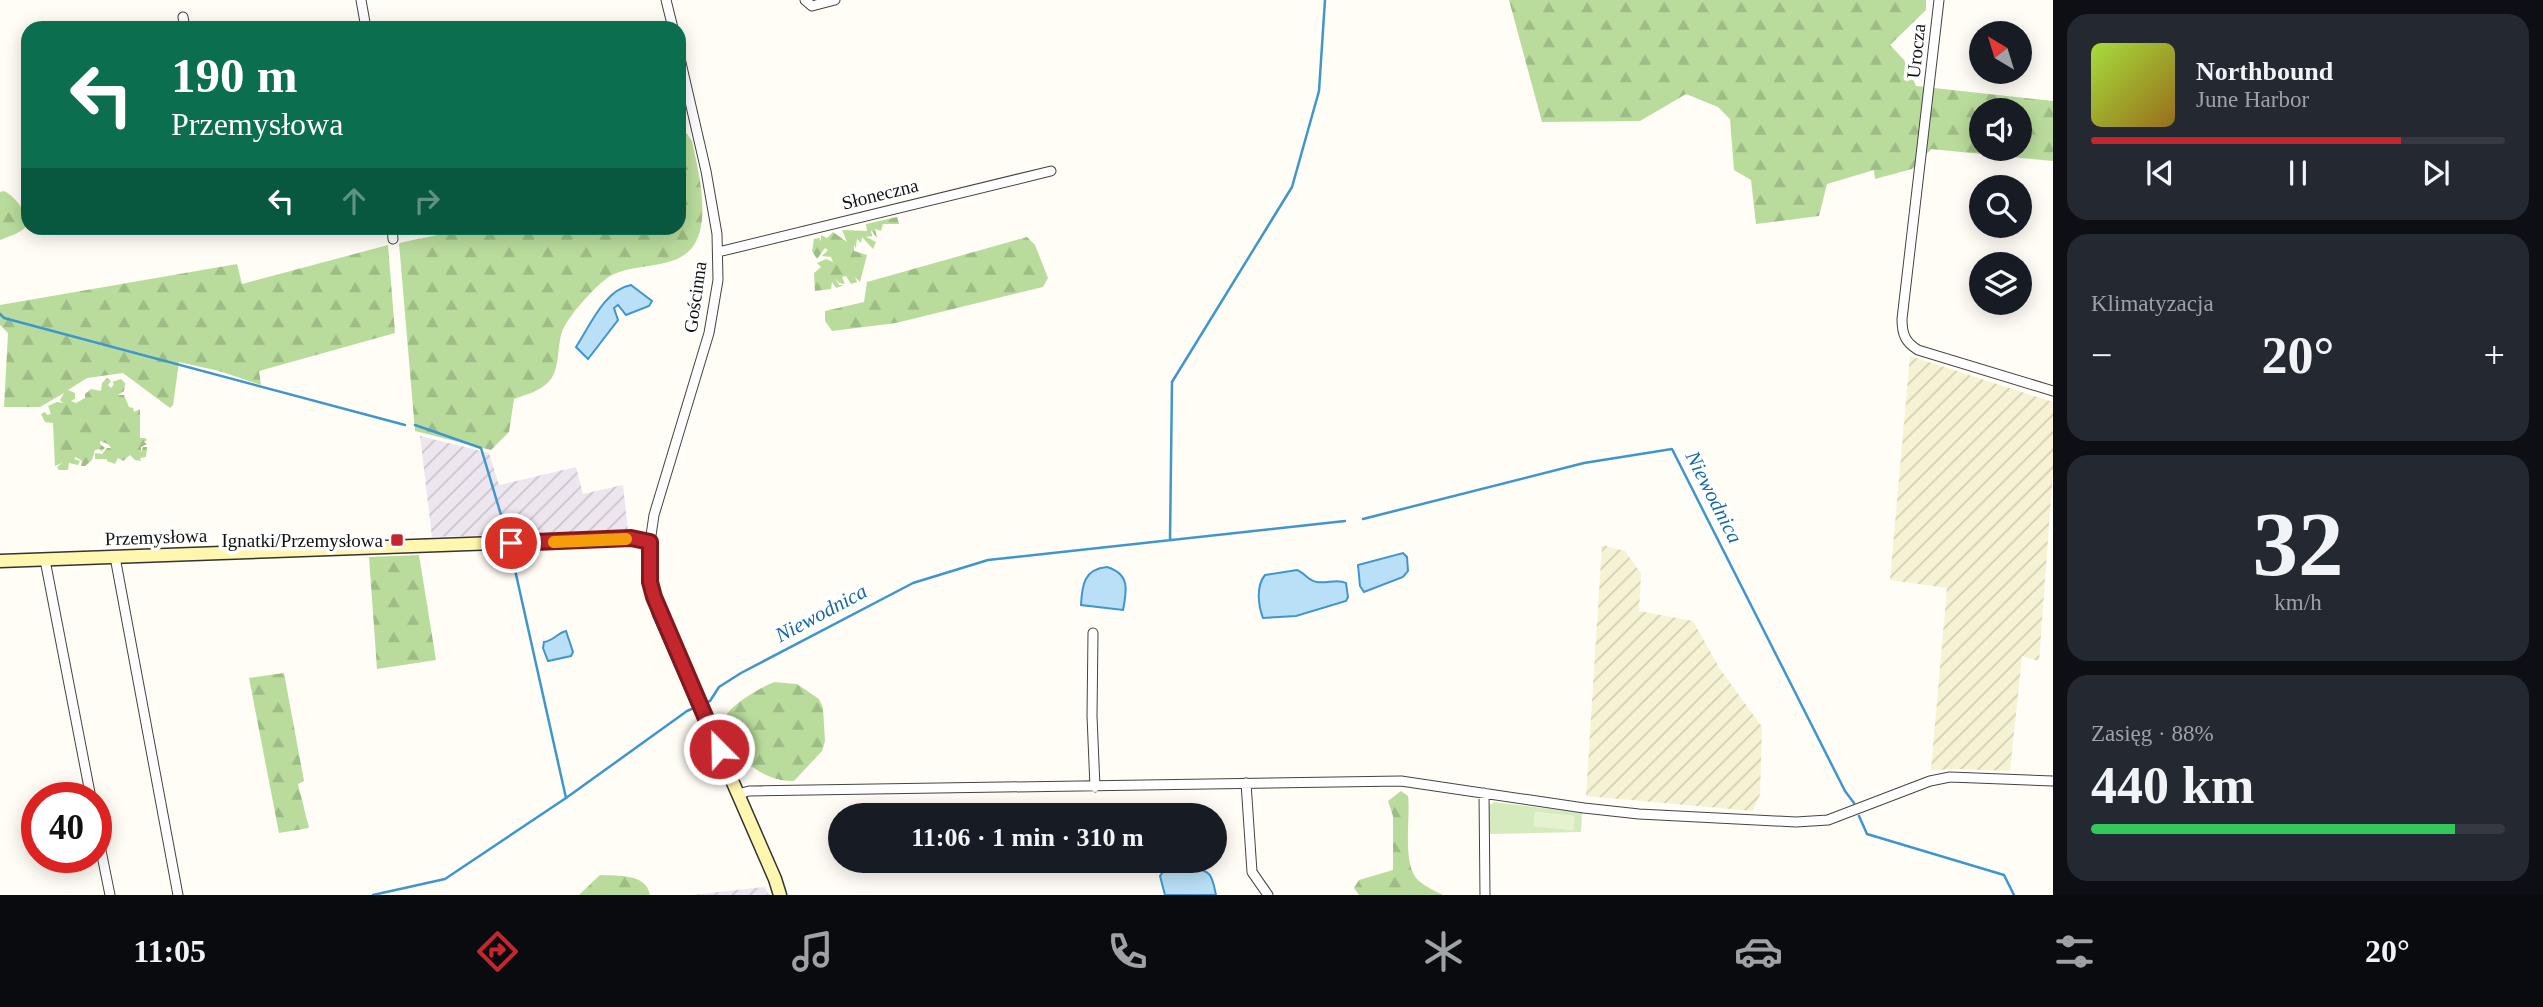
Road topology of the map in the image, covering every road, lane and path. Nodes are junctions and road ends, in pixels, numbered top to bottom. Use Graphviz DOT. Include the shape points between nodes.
graph roads {
  1 [pos="361,0"];
  2 [pos="666,0"];
  3 [pos="805,0"];
  4 [pos="835,0"];
  5 [pos="1939,0"];
  6 [pos="183,17"];
  7 [pos="184,21"];
  8 [pos="363,21"];
  9 [pos="671,21"];
  10 [pos="686,84"];
  11 [pos="1051,171"];
  12 [pos="392,235"];
  13 [pos="393,239"];
  14 [pos="718,252"];
  15 [pos="2053,391"];
  16 [pos="650,542"];
  17 [pos="115,557"];
  18 [pos="45,560"];
  19 [pos="0,561"];
  20 [pos="1093,633"];
  21 [pos="2053,781"];
  22 [pos="88,782"];
  23 [pos="1246,783"];
  24 [pos="1096,787"];
  25 [pos="1484,793"];
  26 [pos="738,794"];
  27 [pos="106,873"];
  28 [pos="775,879"];
  29 [pos="110,895"];
  30 [pos="178,895"];
  31 [pos="780,895"];
  32 [pos="788,895"];
  33 [pos="1268,895"];
  34 [pos="1485,895"];
  1 -- 8 [label="street"];
  2 -- 9 [label="street"];
  3 -- 4 [label="street" via="813,6"];
  5 -- 15 [label="street, Urocza" via="1902,333 1918,350"];
  6 -- 7 [label="street"];
  10 -- 14 [label="street, Gościnna"];
  11 -- 14 [label="street, Słoneczna"];
  12 -- 13 [label="street"];
  14 -- 16 [label="street, Gościnna" via="709,333"];
  16 -- 17 [label="street, Przemysłowa" via="631,538"];
  16 -- 26 [label="street" via="654,597"];
  17 -- 18 [label="street, Przemysłowa"];
  17 -- 30 [label="street"];
  18 -- 19 [label="street, Przemysłowa"];
  18 -- 22 [label="street"];
  20 -- 24 [label="street" via="1091,716"];
  21 -- 25 [label="street" via="1930,780 1828,820 1796,822 1639,814"];
  23 -- 24 [label="street"];
  23 -- 25 [label="street" via="1401,781"];
  23 -- 33 [label="street" via="1252,872"];
  24 -- 26 [label="street"];
  25 -- 34 [label="street"];
  26 -- 28 [label="street"];
  27 -- 29 [label="street"];
  28 -- 31 [label="street"];
  28 -- 32 [label="street"];
}
